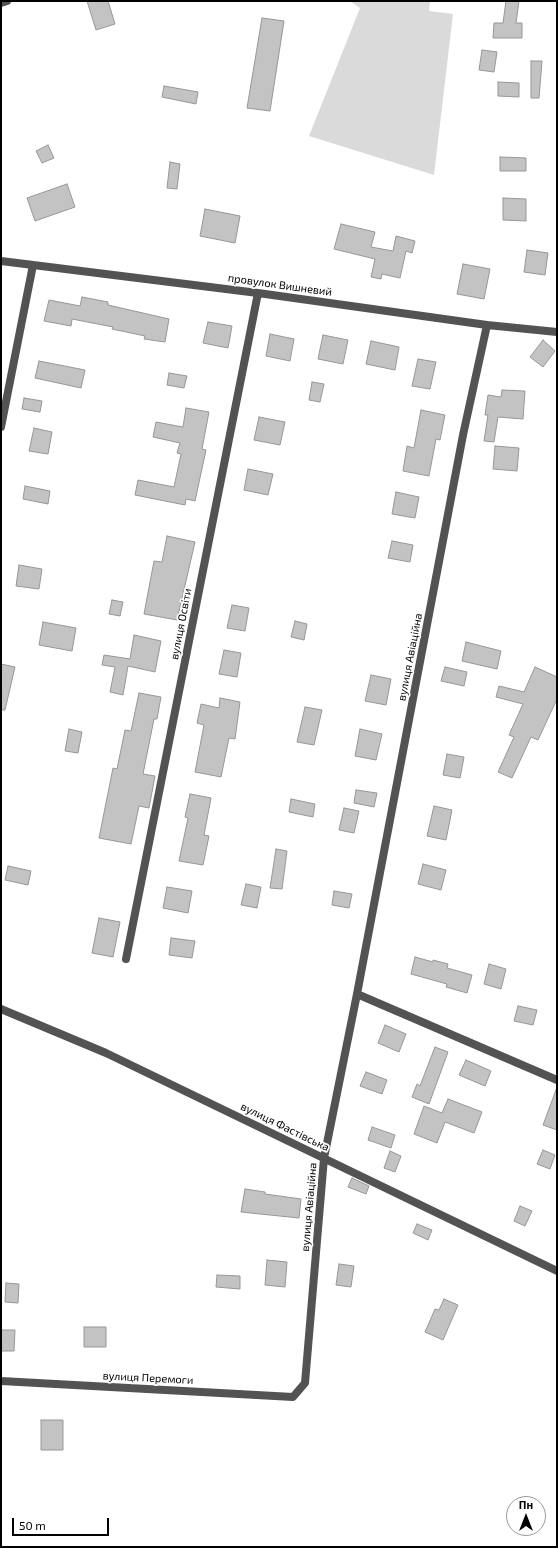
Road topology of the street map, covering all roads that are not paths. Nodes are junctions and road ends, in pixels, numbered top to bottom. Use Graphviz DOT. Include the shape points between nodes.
graph roads {
  1 [pos="7,1"];
  2 [pos="1,3"];
  3 [pos="1,261"];
  4 [pos="33,265"];
  5 [pos="258,293"];
  6 [pos="487,325"];
  7 [pos="557,332"];
  8 [pos="1,427"];
  9 [pos="126,959"];
  10 [pos="358,994"];
  11 [pos="1,1009"];
  12 [pos="557,1080"];
  13 [pos="324,1158"];
  14 [pos="557,1271"];
  15 [pos="1,1381"];
  16 [pos="293,1397"];
  1 -- 2 [label="street"];
  3 -- 4 [label="street, провулок Вишневий"];
  4 -- 5 [label="street, провулок Вишневий"];
  4 -- 8 [label="street"];
  5 -- 6 [label="street, провулок Вишневий"];
  5 -- 9 [label="street, вулиця Освіти"];
  6 -- 7 [label="street, провулок Вишневий"];
  6 -- 10 [label="street, вулиця Авіаційна" via="463,435"];
  10 -- 12 [label="street"];
  10 -- 13 [label="street, вулиця Авіаційна"];
  11 -- 13 [label="street, вулиця Фастівська" via="106,1053"];
  13 -- 14 [label="street, вулиця Фастівська"];
  13 -- 16 [label="street, вулиця Авіаційна" via="305,1383"];
  15 -- 16 [label="street, вулиця Перемоги"];
}
